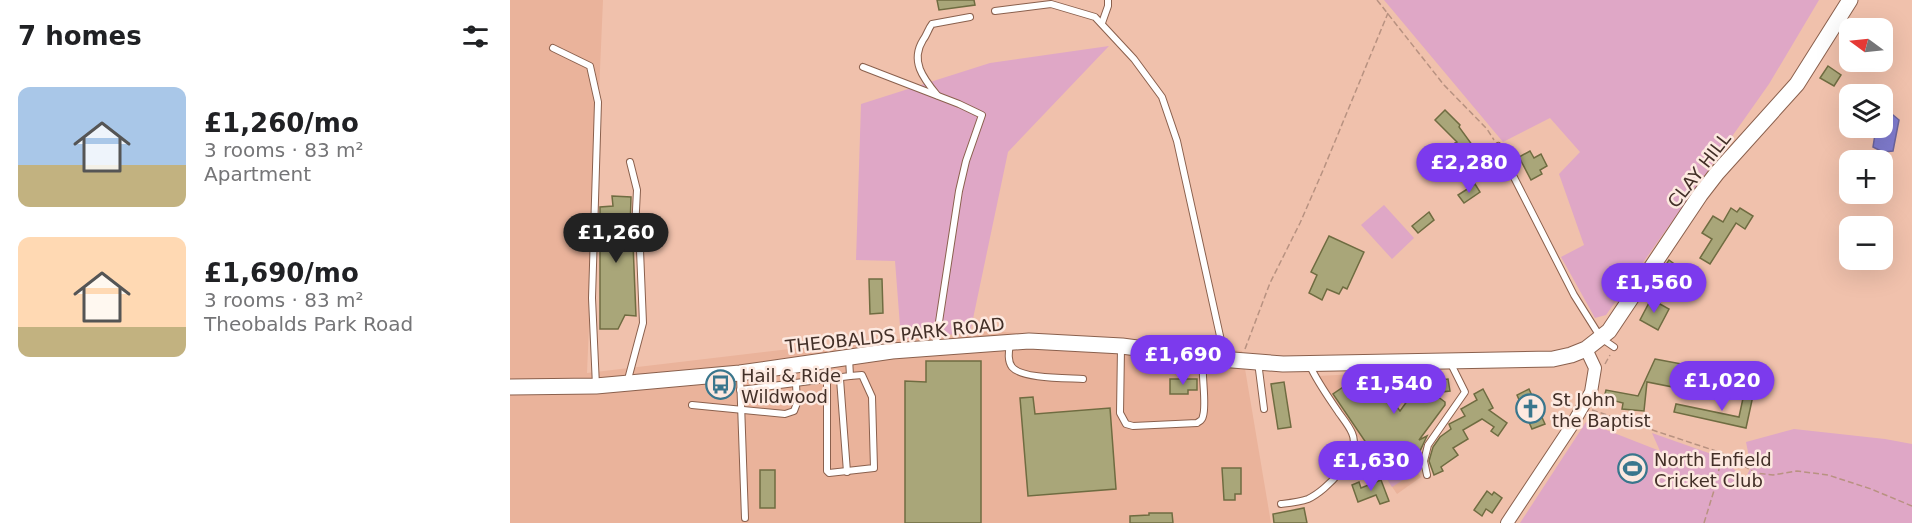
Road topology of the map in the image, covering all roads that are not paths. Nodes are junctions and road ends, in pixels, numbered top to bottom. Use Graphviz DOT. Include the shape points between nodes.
graph roads {
  1 [pos="1108,0"];
  2 [pos="1850,0"];
  3 [pos="995,11"];
  4 [pos="970,17"];
  5 [pos="1102,23"];
  6 [pos="553,48"];
  7 [pos="863,67"];
  8 [pos="937,96"];
  9 [pos="1498,146"];
  10 [pos="630,162"];
  11 [pos="1608,342"];
  12 [pos="1010,343"];
  13 [pos="1122,346"];
  14 [pos="935,348"];
  15 [pos="1586,349"];
  16 [pos="1204,356"];
  17 [pos="1571,356"];
  18 [pos="849,357"];
  19 [pos="1220,359"];
  20 [pos="1450,361"];
  21 [pos="1258,363"];
  22 [pos="1310,365"];
  23 [pos="740,373"];
  24 [pos="850,376"];
  25 [pos="840,379"];
  26 [pos="1083,379"];
  27 [pos="827,380"];
  28 [pos="627,383"];
  29 [pos="796,384"];
  30 [pos="596,386"];
  31 [pos="510,387"];
  32 [pos="740,390"];
  33 [pos="692,405"];
  34 [pos="1264,409"];
  35 [pos="741,411"];
  36 [pos="847,472"];
  37 [pos="1427,475"];
  38 [pos="1281,504"];
  39 [pos="745,518"];
  40 [pos="1507,523"];
  1 -- 5 [label="lane"];
  2 -- 11 [label="street, CLAY HILL" via="1797,84 1700,195 1617,321"];
  3 -- 5 [label="lane" via="1051,4 1095,17"];
  4 -- 8 [label="lane" via="932,24 917,51 917,62"];
  5 -- 19 [label="lane" via="1162,97 1177,141 1222,345"];
  6 -- 30 [label="lane" via="590,66 598,102 592,298"];
  7 -- 8 [label="lane"];
  8 -- 14 [label="lane" via="982,115 959,190"];
  9 -- 11 [label="lane" via="1574,295"];
  10 -- 28 [label="lane" via="637,190 635,231 640,250 644,323"];
  11 -- 15 [label="street, CLAY HILL"];
  12 -- 13 [label="street, THEOBALDS PARK ROAD"];
  12 -- 14 [label="street, THEOBALDS PARK ROAD"];
  12 -- 26 [label="lane" via="1008,356 1020,373"];
  13 -- 16 [label="street, THEOBALDS PARK ROAD"];
  13 -- 16 [label="lane" via="1120,413 1125,424 1133,426 1201,420"];
  14 -- 18 [label="street, THEOBALDS PARK ROAD"];
  15 -- 17 [label="street, CLAY HILL"];
  15 -- 40 [label="street" via="1595,368 1591,392"];
  16 -- 19 [label="street, THEOBALDS PARK ROAD"];
  17 -- 20 [label="street, THEOBALDS PARK ROAD"];
  18 -- 23 [label="street, THEOBALDS PARK ROAD"];
  18 -- 24 [label="lane"];
  19 -- 21 [label="street, THEOBALDS PARK ROAD"];
  20 -- 22 [label="street, THEOBALDS PARK ROAD"];
  20 -- 37 [label="lane" via="1465,392 1428,445 1424,461"];
  21 -- 22 [label="street, THEOBALDS PARK ROAD"];
  21 -- 34 [label="lane"];
  22 -- 38 [label="lane" via="1353,434 1353,447 1345,465 1319,493 1306,500"];
  23 -- 28 [label="street, THEOBALDS PARK ROAD"];
  23 -- 32 [label="lane"];
  24 -- 25 [label="lane"];
  24 -- 36 [label="lane" via="862,375 872,397 874,468"];
  25 -- 27 [label="lane"];
  25 -- 36 [label="lane"];
  27 -- 29 [label="lane"];
  27 -- 36 [label="lane" via="827,471"];
  28 -- 30 [label="street, THEOBALDS PARK ROAD"];
  29 -- 32 [label="lane"];
  29 -- 35 [label="lane" via="794,411"];
  30 -- 31 [label="street, THEOBALDS PARK ROAD"];
  32 -- 35 [label="lane"];
  33 -- 35 [label="lane"];
  35 -- 39 [label="lane"];
}
